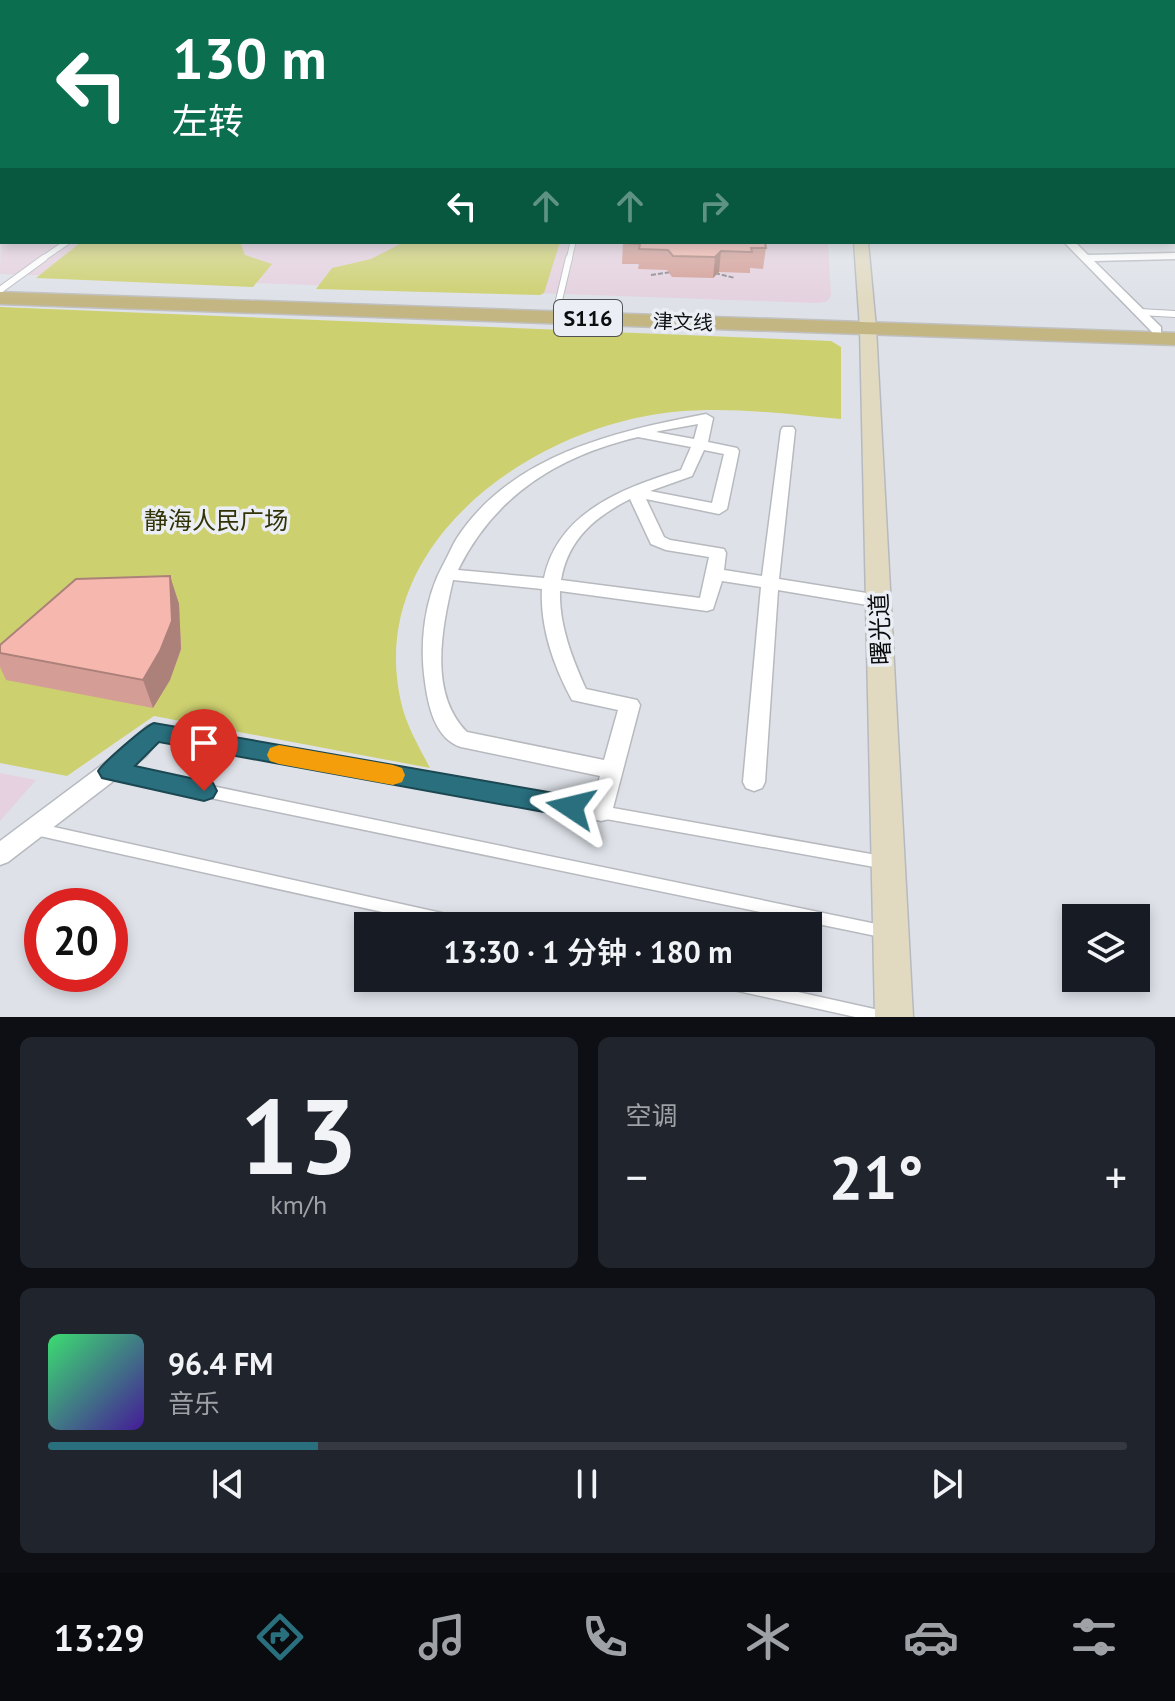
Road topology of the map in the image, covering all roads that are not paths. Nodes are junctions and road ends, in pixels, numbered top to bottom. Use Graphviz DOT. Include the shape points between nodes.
graph roads {
  1 [pos="64,244"];
  2 [pos="573,244"];
  3 [pos="861,244"];
  4 [pos="1071,244"];
  5 [pos="1175,256"];
  6 [pos="1085,258"];
  7 [pos="0,289"];
  8 [pos="0,298"];
  9 [pos="1140,312"];
  10 [pos="556,313"];
  11 [pos="1175,314"];
  12 [pos="867,324"];
  13 [pos="1166,330"];
  14 [pos="1175,339"];
  15 [pos="788,430"];
  16 [pos="633,432"];
  17 [pos="699,445"];
  18 [pos="634,491"];
  19 [pos="446,574"];
  20 [pos="715,574"];
  21 [pos="770,583"];
  22 [pos="551,584"];
  23 [pos="879,601"];
  24 [pos="154,732"];
  25 [pos="613,770"];
  26 [pos="111,771"];
  27 [pos="754,782"];
  28 [pos="601,812"];
  29 [pos="36,829"];
  30 [pos="0,855"];
  31 [pos="890,864"];
  32 [pos="410,912"];
  33 [pos="892,933"];
  34 [pos="770,992"];
  35 [pos="883,1017"];
  36 [pos="894,1017"];
  1 -- 7 [label="lane"];
  2 -- 10 [label="lane"];
  3 -- 12 [label="street, 曙光道"];
  4 -- 6 [label="street"];
  5 -- 6 [label="street"];
  6 -- 9 [label="street"];
  7 -- 10 [label="main road, 津文线 / S116"];
  8 -- 10 [label="main road, 津文线 / S116"];
  9 -- 11 [label="lane"];
  9 -- 13 [label="street"];
  10 -- 12 [label="main road, 津文线 / S116"];
  12 -- 13 [label="main road, 津文线 / S116"];
  12 -- 14 [label="main road, 津文线 / S116"];
  12 -- 23 [label="street, 曙光道"];
  15 -- 21 [label="street"];
  16 -- 17 [label="street"];
  16 -- 17 [label="street" via="706,418"];
  16 -- 19 [label="street" via="553,463 495,503 465,537"];
  17 -- 18 [label="street" via="687,473"];
  17 -- 18 [label="street" via="732,451 719,509"];
  18 -- 20 [label="street" via="657,540 718,553"];
  18 -- 22 [label="street" via="593,516 564,543"];
  19 -- 22 [label="street"];
  19 -- 25 [label="street" via="437,596 431,642 446,722 461,739"];
  20 -- 21 [label="street"];
  20 -- 22 [label="street" via="707,605"];
  21 -- 23 [label="street"];
  21 -- 27 [label="street"];
  22 -- 25 [label="street" via="548,607 579,695 630,705"];
  23 -- 31 [label="street, 曙光道"];
  24 -- 26 [label="street"];
  24 -- 28 [label="lane"];
  25 -- 28 [label="street"];
  26 -- 29 [label="street"];
  26 -- 33 [label="lane"];
  28 -- 31 [label="lane"];
  29 -- 30 [label="street"];
  29 -- 32 [label="lane"];
  31 -- 33 [label="street, 曙光道"];
  33 -- 36 [label="street, 曙光道"];
  34 -- 35 [label="lane"];
}
